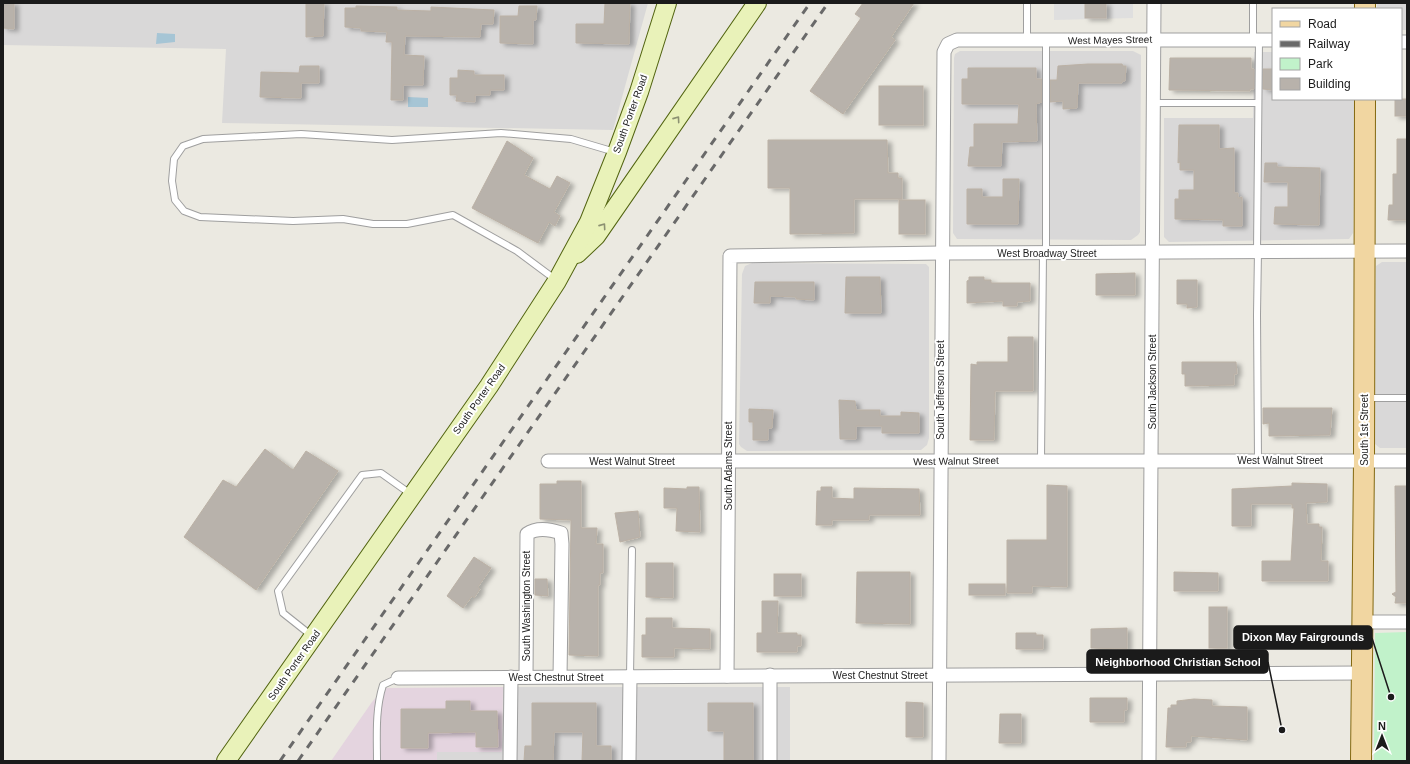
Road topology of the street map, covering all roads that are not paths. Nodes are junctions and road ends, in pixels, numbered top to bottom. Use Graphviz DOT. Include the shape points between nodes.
graph roads {
  1 [pos="667,3"];
  2 [pos="757,3"];
  3 [pos="1027,3"];
  4 [pos="1154,3"];
  5 [pos="1253,3"];
  6 [pos="1154,39"];
  7 [pos="1026,40"];
  8 [pos="1256,40"];
  9 [pos="1272,40"];
  10 [pos="1046,41"];
  11 [pos="948,44"];
  12 [pos="1365,100"];
  13 [pos="1153,103"];
  14 [pos="1258,103"];
  15 [pos="617,152"];
  16 [pos="1258,251"];
  17 [pos="1364,251"];
  18 [pos="1407,251"];
  19 [pos="1153,252"];
  20 [pos="941,253"];
  21 [pos="1044,253"];
  22 [pos="730,256"];
  23 [pos="566,264"];
  24 [pos="557,281"];
  25 [pos="1364,398"];
  26 [pos="1407,398"];
  27 [pos="1041,460"];
  28 [pos="1258,460"];
  29 [pos="728,461"];
  30 [pos="940,461"];
  31 [pos="1152,461"];
  32 [pos="1364,461"];
  33 [pos="1407,461"];
  34 [pos="548,462"];
  35 [pos="412,495"];
  36 [pos="632,550"];
  37 [pos="1362,622"];
  38 [pos="1407,622"];
  39 [pos="313,637"];
  40 [pos="1361,673"];
  41 [pos="940,674"];
  42 [pos="1150,674"];
  43 [pos="770,675"];
  44 [pos="630,676"];
  45 [pos="726,676"];
  46 [pos="511,677"];
  47 [pos="526,677"];
  48 [pos="560,677"];
  49 [pos="398,678"];
  50 [pos="226,761"];
  51 [pos="378,761"];
  52 [pos="510,761"];
  53 [pos="629,761"];
  54 [pos="770,761"];
  55 [pos="939,761"];
  56 [pos="1149,761"];
  57 [pos="1361,761"];
  1 -- 15 [label="street, South Porter Road"];
  23 -- 2 [label="street, one-way" via="596,236"];
  3 -- 7 [label="lane"];
  4 -- 6 [label="street, South Jackson Street"];
  5 -- 8 [label="lane"];
  6 -- 8 [label="street, West Mayes Street"];
  6 -- 10 [label="street, West Mayes Street"];
  6 -- 13 [label="street, South Jackson Street"];
  7 -- 10 [label="street, West Mayes Street"];
  7 -- 11 [label="street, West Mayes Street" via="957,40"];
  8 -- 9 [label="street, West Mayes Street"];
  8 -- 14 [label="lane"];
  10 -- 21 [label="lane"];
  11 -- 20 [label="street, South Jefferson Street" via="944,52"];
  12 -- 17 [label="main road, South 1st Street"];
  13 -- 14 [label="lane"];
  13 -- 19 [label="street, South Jackson Street"];
  14 -- 16 [label="lane"];
  15 -- 23 [label="street, South Porter Road" via="588,222"];
  15 -- 24 [label="lane" via="571,139 501,133 392,140 301,134 202,139 184,146 174,159 172,181 175,200 184,211 200,217 293,221 343,219 372,224 407,224 453,215 517,251"];
  16 -- 17 [label="street, West Broadway Street"];
  16 -- 19 [label="street, West Broadway Street"];
  16 -- 28 [label="lane"];
  17 -- 18 [label="street, West Broadway Street"];
  17 -- 25 [label="main road, South 1st Street"];
  19 -- 21 [label="street, West Broadway Street"];
  19 -- 31 [label="street, South Jackson Street"];
  20 -- 21 [label="street, West Broadway Street"];
  20 -- 22 [label="street, West Broadway Street"];
  20 -- 30 [label="street, South Jefferson Street"];
  21 -- 27 [label="lane"];
  22 -- 29 [label="street, South Adams Street"];
  23 -- 24 [label="street, South Porter Road"];
  24 -- 35 [label="street, South Porter Road" via="524,334"];
  25 -- 26 [label="lane"];
  25 -- 32 [label="main road, South 1st Street"];
  27 -- 30 [label="street, West Walnut Street"];
  27 -- 31 [label="street, West Walnut Street"];
  28 -- 31 [label="street, West Walnut Street"];
  28 -- 32 [label="street, West Walnut Street"];
  29 -- 30 [label="street, West Walnut Street"];
  29 -- 34 [label="street, West Walnut Street"];
  29 -- 45 [label="street, South Adams Street"];
  30 -- 41 [label="street, South Jefferson Street"];
  31 -- 42 [label="street, South Jackson Street"];
  32 -- 33 [label="street, West Walnut Street"];
  32 -- 37 [label="main road, South 1st Street"];
  35 -- 39 [label="street, South Porter Road"];
  35 -- 39 [label="lane" via="381,473 362,475 278,591 283,612"];
  36 -- 44 [label="lane"];
  37 -- 38 [label="street"];
  37 -- 40 [label="main road, South 1st Street"];
  39 -- 50 [label="street, South Porter Road"];
  40 -- 42 [label="street, West Chestnut Street"];
  40 -- 57 [label="main road, South 1st Street"];
  41 -- 42 [label="street, West Chestnut Street"];
  41 -- 43 [label="street, West Chestnut Street"];
  41 -- 55 [label="street, South Jefferson Street"];
  42 -- 56 [label="street, South Jackson Street"];
  43 -- 45 [label="street, West Chestnut Street"];
  43 -- 54 [label="street"];
  44 -- 45 [label="street, West Chestnut Street"];
  44 -- 48 [label="street, West Chestnut Street"];
  44 -- 53 [label="street"];
  46 -- 47 [label="street, West Chestnut Street"];
  46 -- 49 [label="street, West Chestnut Street"];
  46 -- 52 [label="street"];
  47 -- 48 [label="street, West Chestnut Street"];
  47 -- 48 [label="street, South Washington Street" via="527,534 534,530 549,530 561,533 562,544"];
  49 -- 51 [label="lane" via="383,685 380,696 377,720"];
}
